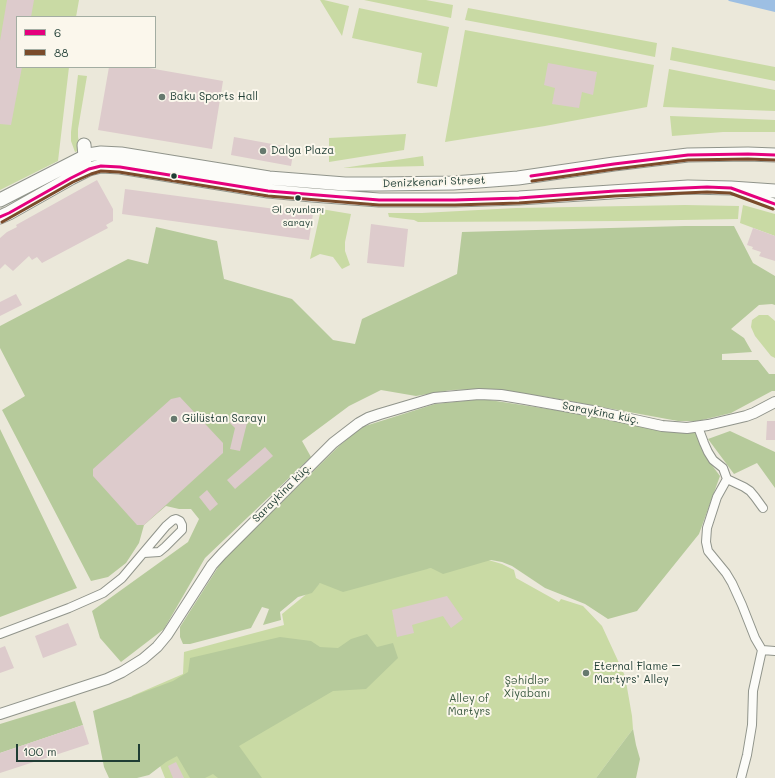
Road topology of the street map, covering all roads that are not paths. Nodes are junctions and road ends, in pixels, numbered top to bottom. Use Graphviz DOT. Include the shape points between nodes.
graph roads {
  1 [pos="88,152"];
  2 [pos="775,155"];
  3 [pos="82,172"];
  4 [pos="731,188"];
  5 [pos="775,191"];
  6 [pos="0,200"];
  7 [pos="775,204"];
  8 [pos="3,217"];
  9 [pos="775,402"];
  10 [pos="698,427"];
  11 [pos="727,479"];
  12 [pos="763,508"];
  13 [pos="144,552"];
  14 [pos="0,634"];
  15 [pos="762,650"];
  16 [pos="775,651"];
  17 [pos="0,714"];
  18 [pos="742,778"];
  1 -- 2 [label="main road, Denizkenari Street" via="121,154 269,178 345,184 453,183 512,178 688,155"];
  1 -- 3 [label="main road"];
  1 -- 6 [label="main road, Denizkenari Street"];
  3 -- 4 [label="main road, Denizkenari Street" via="95,167 115,166 268,191 379,200 512,198 688,187"];
  3 -- 8 [label="main road, Denizkenari Street"];
  4 -- 5 [label="main road, Denizkenari Street"];
  4 -- 7 [label="street"];
  9 -- 10 [label="street, Saraykina küç." via="746,416"];
  10 -- 11 [label="street" via="708,452 723,468"];
  10 -- 17 [label="street, Saraykina küç." via="662,426 598,412 488,394 434,398 368,418 333,443 216,560 172,628 157,647 143,659 104,681"];
  11 -- 12 [label="street" via="750,491"];
  11 -- 15 [label="street" via="717,497 707,528 706,542 708,551 732,583"];
  13 -- 13 [label="street" via="159,552 165,548 182,530 180,521 173,520 166,526"];
  13 -- 14 [label="street" via="122,578 102,593"];
  15 -- 16 [label="street"];
  15 -- 18 [label="street" via="753,691 752,725"];
}
